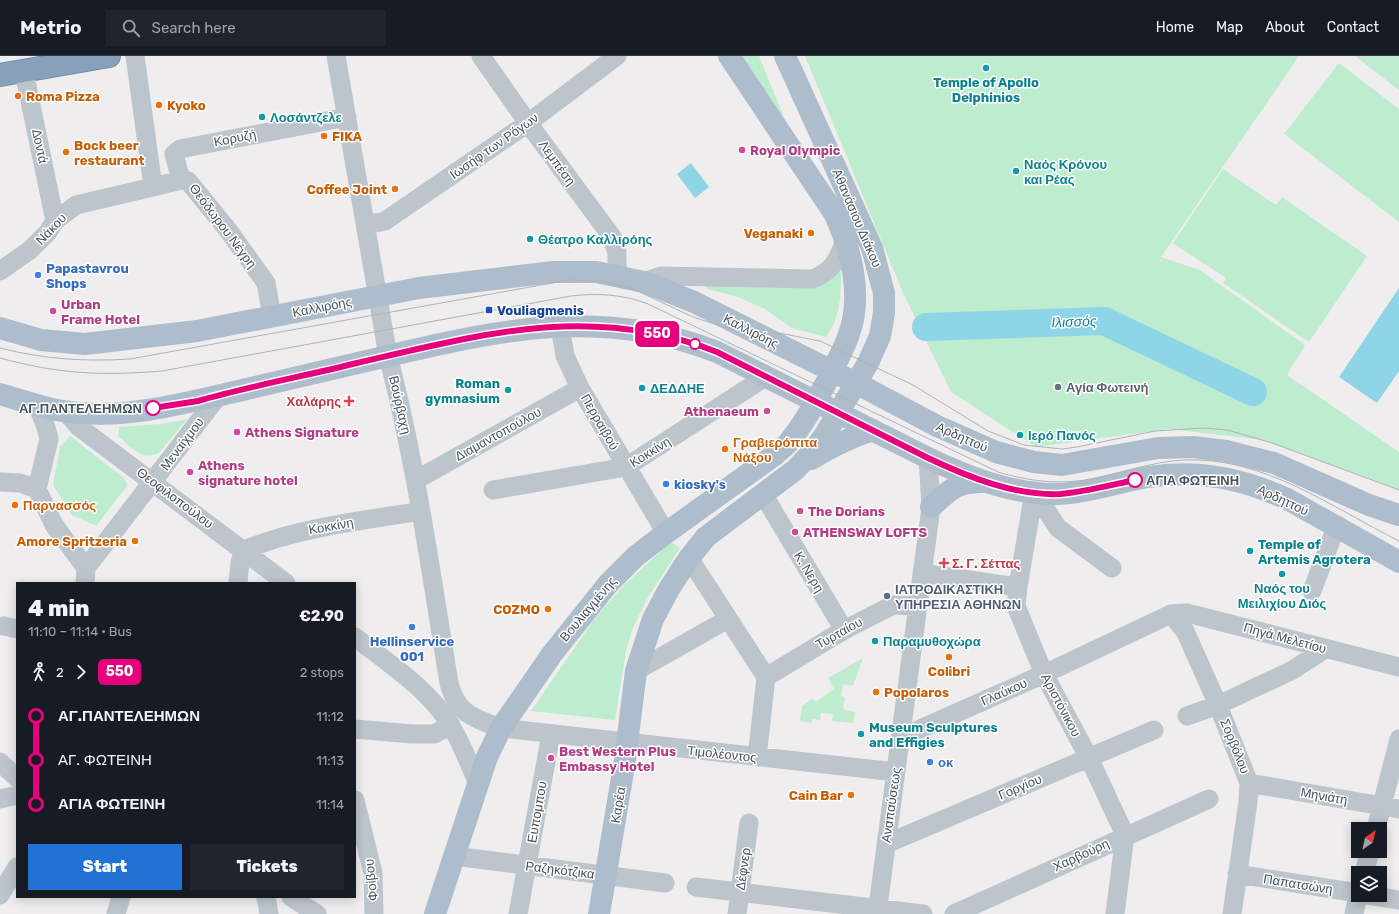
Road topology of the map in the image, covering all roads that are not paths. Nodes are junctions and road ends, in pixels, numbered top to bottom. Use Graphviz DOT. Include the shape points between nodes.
graph roads {
  1 [pos="109,56"];
  2 [pos="135,56"];
  3 [pos="336,56"];
  4 [pos="481,56"];
  5 [pos="617,56"];
  6 [pos="729,56"];
  7 [pos="785,56"];
  8 [pos="24,72"];
  9 [pos="0,76"];
  10 [pos="347,118"];
  11 [pos="528,123"];
  12 [pos="181,180"];
  13 [pos="153,187"];
  14 [pos="56,221"];
  15 [pos="366,225"];
  16 [pos="845,239"];
  17 [pos="0,271"];
  18 [pos="617,275"];
  19 [pos="644,282"];
  20 [pos="379,296"];
  21 [pos="272,317"];
  22 [pos="560,326"];
  23 [pos="0,328"];
  24 [pos="388,356"];
  25 [pos="832,371"];
  26 [pos="767,376"];
  27 [pos="856,384"];
  28 [pos="580,388"];
  29 [pos="0,394"];
  30 [pos="219,395"];
  31 [pos="816,402"];
  32 [pos="37,404"];
  33 [pos="65,411"];
  34 [pos="839,413"];
  35 [pos="873,430"];
  36 [pos="928,458"];
  37 [pos="626,467"];
  38 [pos="796,470"];
  39 [pos="416,480"];
  40 [pos="153,481"];
  41 [pos="0,482"];
  42 [pos="986,482"];
  43 [pos="37,489"];
  44 [pos="493,490"];
  45 [pos="1034,492"];
  46 [pos="763,494"];
  47 [pos="931,507"];
  48 [pos="420,511"];
  49 [pos="1399,515"];
  50 [pos="1336,527"];
  51 [pos="666,533"];
  52 [pos="244,550"];
  53 [pos="689,558"];
  54 [pos="1399,562"];
  55 [pos="1112,568"];
  56 [pos="922,574"];
  57 [pos="85,575"];
  58 [pos="238,582"];
  59 [pos="285,582"];
  60 [pos="1018,587"];
  61 [pos="1312,591"];
  62 [pos="917,606"];
  63 [pos="1172,614"];
  64 [pos="728,619"];
  65 [pos="844,630"];
  66 [pos="356,638"];
  67 [pos="1325,649"];
  68 [pos="1399,667"];
  69 [pos="636,671"];
  70 [pos="1044,674"];
  71 [pos="766,677"];
  72 [pos="1218,705"];
  73 [pos="1187,716"];
  74 [pos="451,725"];
  75 [pos="500,728"];
  76 [pos="356,729"];
  77 [pos="1154,730"];
  78 [pos="551,734"];
  79 [pos="900,738"];
  80 [pos="1399,739"];
  81 [pos="627,743"];
  82 [pos="757,757"];
  83 [pos="1089,758"];
  84 [pos="0,762"];
  85 [pos="896,772"];
  86 [pos="16,777"];
  87 [pos="1249,783"];
  88 [pos="478,784"];
  89 [pos="16,795"];
  90 [pos="0,798"];
  91 [pos="1209,799"];
  92 [pos="356,804"];
  93 [pos="1391,807"];
  94 [pos="1381,822"];
  95 [pos="749,823"];
  96 [pos="1125,835"];
  97 [pos="886,844"];
  98 [pos="454,856"];
  99 [pos="527,866"];
  100 [pos="16,869"];
  101 [pos="1237,874"];
  102 [pos="606,876"];
  103 [pos="665,883"];
  104 [pos="696,887"];
  105 [pos="740,892"];
  106 [pos="1351,893"];
  107 [pos="0,895"];
  108 [pos="121,898"];
  109 [pos="266,898"];
  110 [pos="293,898"];
  111 [pos="1387,898"];
  112 [pos="1399,900"];
  113 [pos="1356,902"];
  114 [pos="877,911"];
  115 [pos="116,914"];
  116 [pos="269,914"];
  117 [pos="317,914"];
  118 [pos="374,914"];
  119 [pos="435,914"];
  120 [pos="518,914"];
  121 [pos="599,914"];
  122 [pos="737,914"];
  123 [pos="923,914"];
  124 [pos="954,914"];
  125 [pos="1115,914"];
  126 [pos="1232,914"];
  127 [pos="1354,914"];
  1 -- 8 [label="highway"];
  2 -- 13 [label="street"];
  3 -- 10 [label="street, Βούρβαχη"];
  4 -- 11 [label="street, Λεμπέση"];
  5 -- 11 [label="street, Ιωσήφ των Ρόγων"];
  6 -- 16 [label="main road, Αθανάσιου Διάκου" via="834,213"];
  7 -- 27 [label="main road, Αθανάσιου Διάκου" via="872,248 880,273 884,313 880,336 874,353"];
  8 -- 9 [label="highway"];
  8 -- 14 [label="street, Δοντά"];
  10 -- 12 [label="street, Κορυζή" via="180,149 174,154"];
  10 -- 15 [label="street, Βούρβαχη"];
  11 -- 15 [label="street, Ιωσήφ των Ρόγων" via="385,221"];
  11 -- 18 [label="street, Λεμπέση" via="612,237 617,253"];
  12 -- 13 [label="street, Θεόδωρου Νέγρη"];
  12 -- 21 [label="street, Θεόδωρου Νέγρη" via="188,181 228,230 266,284"];
  13 -- 14 [label="street, Νάκου" via="76,204"];
  14 -- 17 [label="street, Νάκου" via="30,250"];
  15 -- 20 [label="street, Βούρβαχη"];
  16 -- 19 [label="street" via="836,264 822,276 812,279 661,276"];
  16 -- 25 [label="main road, Αθανάσιου Διάκου" via="853,278 855,312 850,334"];
  18 -- 19 [label="main road, Καλλιρόης"];
  18 -- 20 [label="main road, Καλλιρόης" via="576,271 553,272 419,288"];
  19 -- 25 [label="main road, Καλλιρόης" via="694,302"];
  20 -- 21 [label="main road, Καλλιρόης"];
  20 -- 24 [label="street, Βούρβαχη"];
  21 -- 23 [label="main road, Καλλιρόης" via="197,331 85,344 41,340"];
  22 -- 24 [label="main road" via="471,337"];
  22 -- 26 [label="main road" via="641,330 682,339 717,352"];
  22 -- 28 [label="street, Περραιβού" via="565,356"];
  24 -- 30 [label="main road"];
  24 -- 39 [label="street, Βούρβαχη"];
  25 -- 27 [label="main road, Καλλιρόης"];
  25 -- 31 [label="main road, Βουλιαγμένης"];
  26 -- 31 [label="main road"];
  26 -- 37 [label="street, Κοκκίνη"];
  27 -- 34 [label="main road"];
  27 -- 49 [label="main road, Αρδηττού" via="961,437 996,452 1034,462 1062,465 1158,448 1193,447 1226,451 1274,463 1369,505"];
  28 -- 37 [label="street, Περραιβού"];
  28 -- 39 [label="street, Διαμαντοπούλου"];
  29 -- 32 [label="main road"];
  30 -- 33 [label="main road" via="198,401 118,412 91,414"];
  30 -- 40 [label="street, Μεναίχμου"];
  31 -- 34 [label="main road"];
  31 -- 51 [label="main road, Βουλιαγμένης" via="798,431 776,454"];
  32 -- 33 [label="main road"];
  32 -- 43 [label="street" via="49,438"];
  33 -- 40 [label="street, Θεοφιλοπούλου" via="79,427"];
  34 -- 35 [label="main road, Αρδηττού"];
  34 -- 38 [label="main road"];
  35 -- 36 [label="main road, Αρδηττού"];
  35 -- 38 [label="main road" via="830,448"];
  36 -- 42 [label="main road, Αρδηττού"];
  36 -- 47 [label="street, Αναπαύσεως"];
  37 -- 44 [label="street, Κοκκίνη"];
  37 -- 51 [label="street, Περραιβού"];
  38 -- 46 [label="main road"];
  39 -- 48 [label="street, Βούρβαχη"];
  40 -- 52 [label="street, Θεοφιλοπούλου"];
  40 -- 57 [label="street, Μεναίχμου"];
  41 -- 43 [label="street" via="20,483"];
  42 -- 45 [label="main road, Αρδηττού"];
  42 -- 47 [label="main road" via="967,482 953,488"];
  43 -- 57 [label="street, Μεναίχμου" via="54,525"];
  45 -- 50 [label="main road, Αρδηττού" via="1068,493 1166,474 1197,474 1237,480 1270,491"];
  45 -- 55 [label="street" via="1058,528"];
  45 -- 60 [label="street, Αριστόνικου"];
  46 -- 53 [label="main road" via="713,530"];
  46 -- 65 [label="street, Κ. Νερη"];
  47 -- 56 [label="street, Αναπαύσεως"];
  48 -- 52 [label="street, Κοκκίνη" via="301,532 269,540"];
  48 -- 75 [label="street, Βούρβαχη" via="453,699 458,706 478,720"];
  50 -- 54 [label="main road, Αρδηττού"];
  50 -- 61 [label="street"];
  51 -- 75 [label="main road, Βουλιαγμένης" via="636,556 608,584 552,654"];
  52 -- 58 [label="street"];
  52 -- 59 [label="street, Θεοφιλοπούλου"];
  53 -- 64 [label="street"];
  53 -- 69 [label="main road, Καρέα" via="653,619"];
  56 -- 60 [label="street"];
  56 -- 62 [label="street, Αναπαύσεως"];
  60 -- 70 [label="street, Αριστόνικου" via="1016,606"];
  62 -- 65 [label="street, Τυρταίου" via="893,605"];
  62 -- 79 [label="street, Αναπαύσεως"];
  63 -- 67 [label="street, Πηγά Μελετίου" via="1187,613"];
  63 -- 70 [label="street, Γλαύκου"];
  63 -- 72 [label="street, Σορβόλου" via="1185,631"];
  64 -- 69 [label="street"];
  64 -- 71 [label="street"];
  65 -- 71 [label="street, Τυρταίου"];
  66 -- 74 [label="street" via="410,680 437,706"];
  67 -- 68 [label="street, Πηγά Μελετίου"];
  67 -- 72 [label="street" via="1291,671"];
  69 -- 81 [label="main road, Καρέα"];
  70 -- 79 [label="street, Γλαύκου"];
  70 -- 83 [label="street, Αριστόνικου"];
  71 -- 82 [label="street"];
  72 -- 73 [label="street"];
  72 -- 87 [label="street, Σορβόλου"];
  74 -- 76 [label="street" via="434,734"];
  74 -- 88 [label="street"];
  75 -- 78 [label="street, Τιμολέοντος"];
  75 -- 88 [label="main road, Βουλιαγμένης"];
  77 -- 83 [label="street, Γοργίου"];
  78 -- 81 [label="street, Τιμολέοντος"];
  78 -- 99 [label="street, Ευπομπου"];
  79 -- 85 [label="street, Αναπαύσεως"];
  80 -- 93 [label="street"];
  81 -- 82 [label="street, Τιμολέοντος"];
  81 -- 102 [label="main road, Καρέα"];
  82 -- 85 [label="street, Τιμολέοντος"];
  83 -- 96 [label="street, Αριστόνικου"];
  83 -- 97 [label="street, Γοργίου"];
  84 -- 86 [label="street"];
  85 -- 97 [label="street, Αναπαύσεως"];
  87 -- 93 [label="street, Μηνιάτη"];
  87 -- 101 [label="street, Σορβόλου"];
  88 -- 98 [label="main road, Βουλιαγμένης"];
  89 -- 90 [label="street"];
  91 -- 96 [label="street, Χαρβούρη"];
  92 -- 118 [label="street, Φοίβου" via="373,873"];
  93 -- 94 [label="street"];
  95 -- 105 [label="street, Δέφνερ"];
  96 -- 124 [label="street, Χαρβούρη"];
  96 -- 125 [label="street"];
  97 -- 114 [label="street, Αναπαύσεως"];
  98 -- 99 [label="street, Ραζηκότζικα"];
  98 -- 119 [label="main road, Βουλιαγμένης"];
  99 -- 102 [label="street, Ραζηκότζικα"];
  99 -- 120 [label="street, Ευπομπου"];
  100 -- 107 [label="street"];
  101 -- 106 [label="street, Παπατσώνη"];
  101 -- 126 [label="street, Σορβόλου"];
  102 -- 103 [label="street, Ραζηκότζικα"];
  102 -- 121 [label="main road, Καρέα"];
  104 -- 105 [label="street"];
  105 -- 114 [label="street"];
  105 -- 122 [label="street, Δέφνερ"];
  108 -- 115 [label="street"];
  109 -- 116 [label="street"];
  110 -- 117 [label="street"];
  111 -- 112 [label="street"];
  113 -- 127 [label="street"];
  114 -- 123 [label="street"];
}
